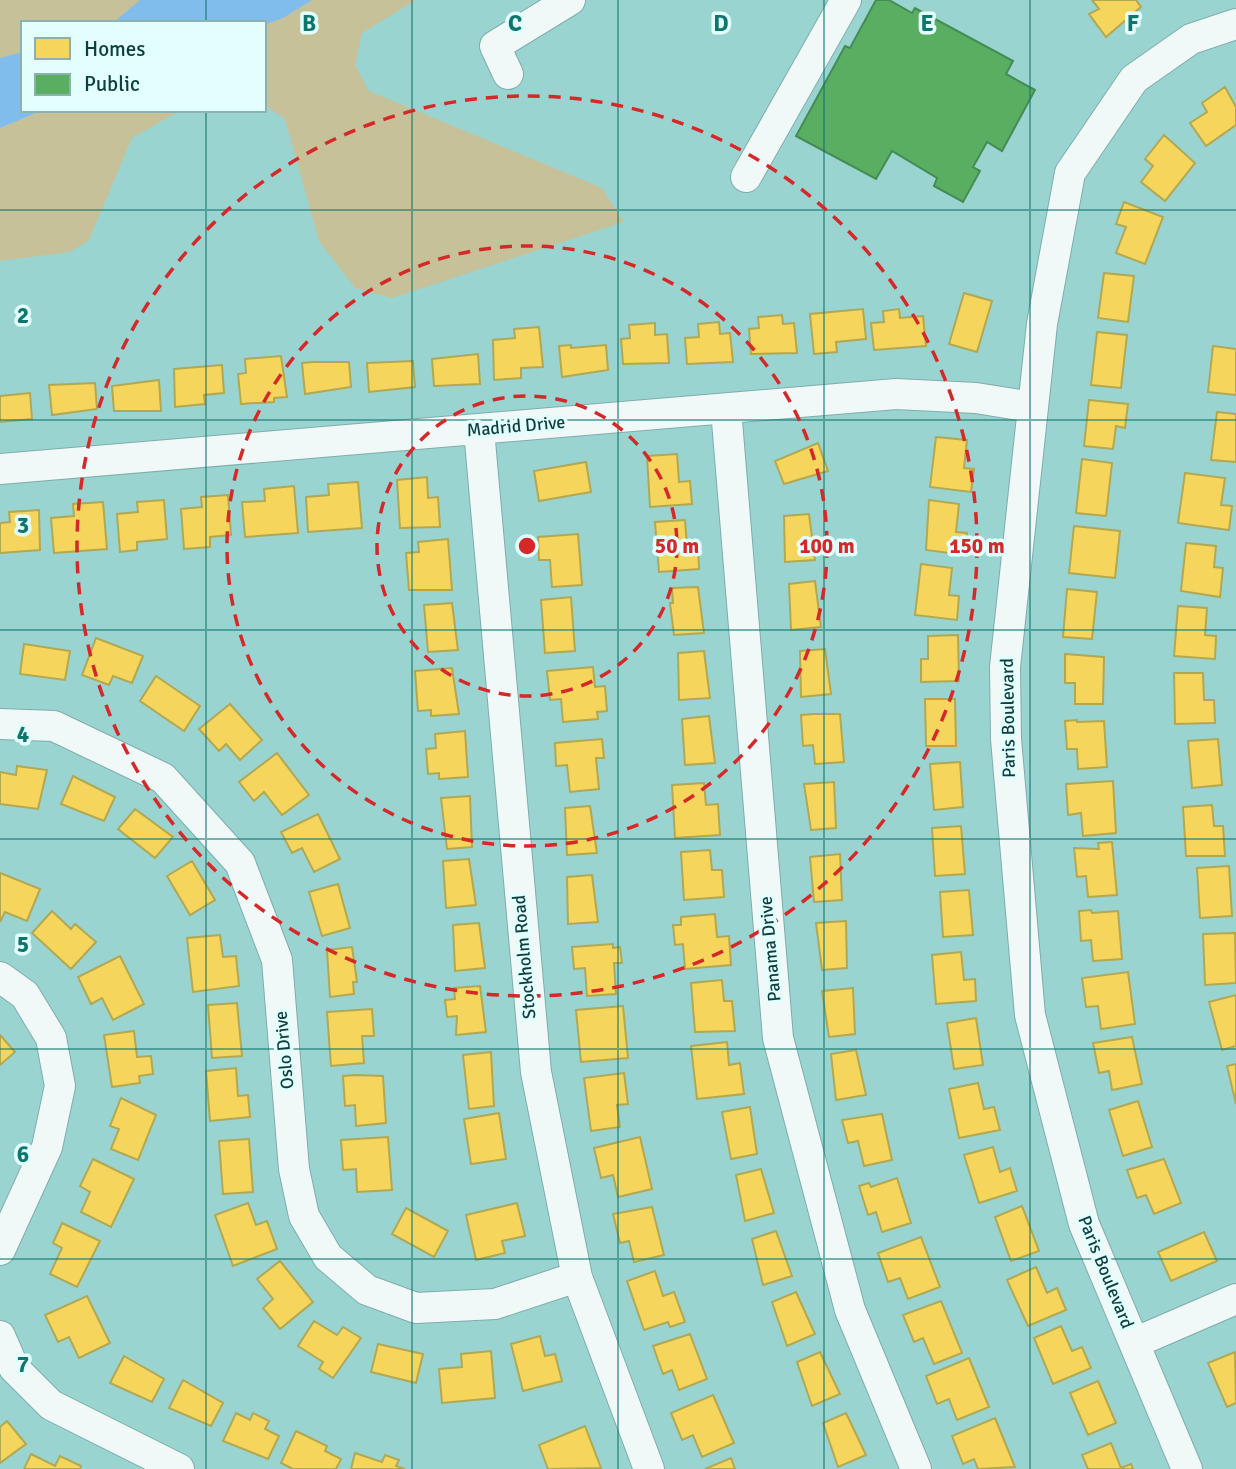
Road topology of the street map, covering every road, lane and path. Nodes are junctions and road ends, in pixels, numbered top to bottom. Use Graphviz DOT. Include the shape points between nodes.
graph roads {
  1 [pos="570,0"];
  2 [pos="846,0"];
  3 [pos="1236,24"];
  4 [pos="508,74"];
  5 [pos="746,177"];
  6 [pos="1032,407"];
  7 [pos="726,409"];
  8 [pos="480,429"];
  9 [pos="0,469"];
  10 [pos="0,724"];
  11 [pos="0,977"];
  12 [pos="0,1250"];
  13 [pos="577,1277"];
  14 [pos="1236,1299"];
  15 [pos="0,1336"];
  16 [pos="1134,1342"];
  17 [pos="179,1469"];
  18 [pos="649,1469"];
  19 [pos="916,1469"];
  20 [pos="1187,1469"];
  1 -- 4 [label="street" via="495,46"];
  2 -- 5 [label="street"];
  3 -- 6 [label="street, Paris Boulevard" via="1191,39 1135,79 1070,173"];
  6 -- 7 [label="street, Madrid Drive" via="976,398 895,394"];
  6 -- 16 [label="street, Paris Boulevard" via="1005,667 1006,739 1030,1015 1084,1224"];
  7 -- 8 [label="street, Madrid Drive"];
  7 -- 19 [label="street, Panama Drive" via="778,1038 850,1310"];
  8 -- 9 [label="street, Madrid Drive"];
  8 -- 13 [label="street, Stockholm Road" via="536,1072"];
  10 -- 13 [label="street, Oslo Drive" via="54,726 163,778 240,863 277,960 294,1169 304,1216 328,1257 367,1290 416,1308 495,1304"];
  11 -- 12 [label="street" via="25,995 51,1038 60,1086 47,1147"];
  13 -- 18 [label="street, Stockholm Road"];
  14 -- 16 [label="street"];
  15 -- 17 [label="street" via="14,1368 51,1405"];
  16 -- 20 [label="street, Paris Boulevard"];
}
